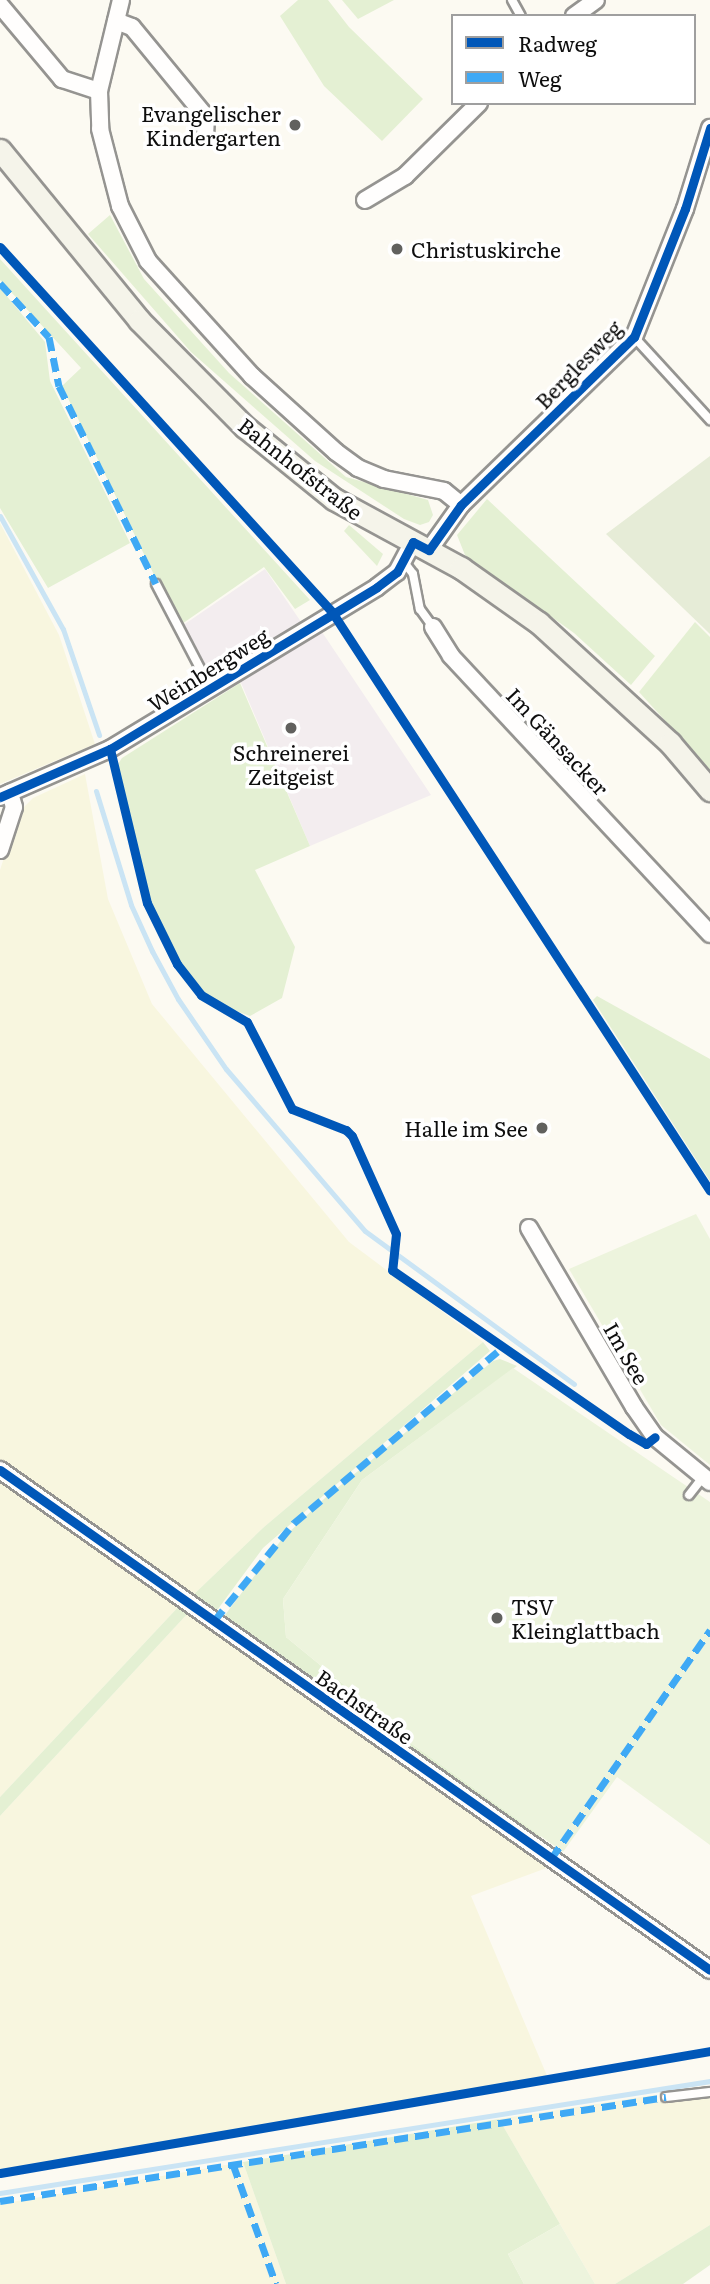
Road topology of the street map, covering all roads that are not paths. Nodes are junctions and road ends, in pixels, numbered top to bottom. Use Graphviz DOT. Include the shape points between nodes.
graph roads {
  1 [pos="121,0"];
  2 [pos="596,0"];
  3 [pos="0,5"];
  4 [pos="577,14"];
  5 [pos="116,21"];
  6 [pos="99,91"];
  7 [pos="477,105"];
  8 [pos="710,128"];
  9 [pos="205,136"];
  10 [pos="0,150"];
  11 [pos="365,200"];
  12 [pos="634,337"];
  13 [pos="710,420"];
  14 [pos="461,505"];
  15 [pos="415,551"];
  16 [pos="156,584"];
  17 [pos="433,627"];
  18 [pos="211,689"];
  19 [pos="710,790"];
  20 [pos="5,795"];
  21 [pos="0,849"];
  22 [pos="710,934"];
  23 [pos="529,1228"];
  24 [pos="0,1470"];
  25 [pos="707,1479"];
  26 [pos="689,1495"];
  27 [pos="710,1970"];
  28 [pos="710,2092"];
  29 [pos="666,2097"];
  1 -- 5 [label="street"];
  2 -- 4 [label="street"];
  3 -- 6 [label="street" via="62,79"];
  5 -- 6 [label="street"];
  5 -- 9 [label="street" via="132,27 206,117"];
  6 -- 14 [label="street" via="107,167 120,206 166,286 252,376 347,460 384,479 444,491"];
  7 -- 11 [label="street" via="405,176"];
  8 -- 12 [label="street, Berglesweg" via="685,209"];
  10 -- 15 [label="main road, Bahnhofstraße" via="139,320 236,418 334,499"];
  12 -- 13 [label="lane"];
  12 -- 14 [label="street, Berglesweg"];
  14 -- 15 [label="street, Berglesweg"];
  15 -- 17 [label="lane, Im Gänsacker" via="413,574 420,608"];
  15 -- 18 [label="street, Weinbergweg" via="377,587"];
  15 -- 19 [label="main road, Bahnhofstraße" via="491,587 575,652 670,743"];
  16 -- 18 [label="lane"];
  17 -- 22 [label="street, Im Gänsacker" via="451,656"];
  18 -- 20 [label="street, Weinbergweg" via="110,749"];
  20 -- 21 [label="street" via="13,807"];
  23 -- 25 [label="street, Im See" via="655,1437"];
  24 -- 27 [label="street, Bachstraße"];
  25 -- 26 [label="lane"];
  28 -- 29 [label="lane"];
}
